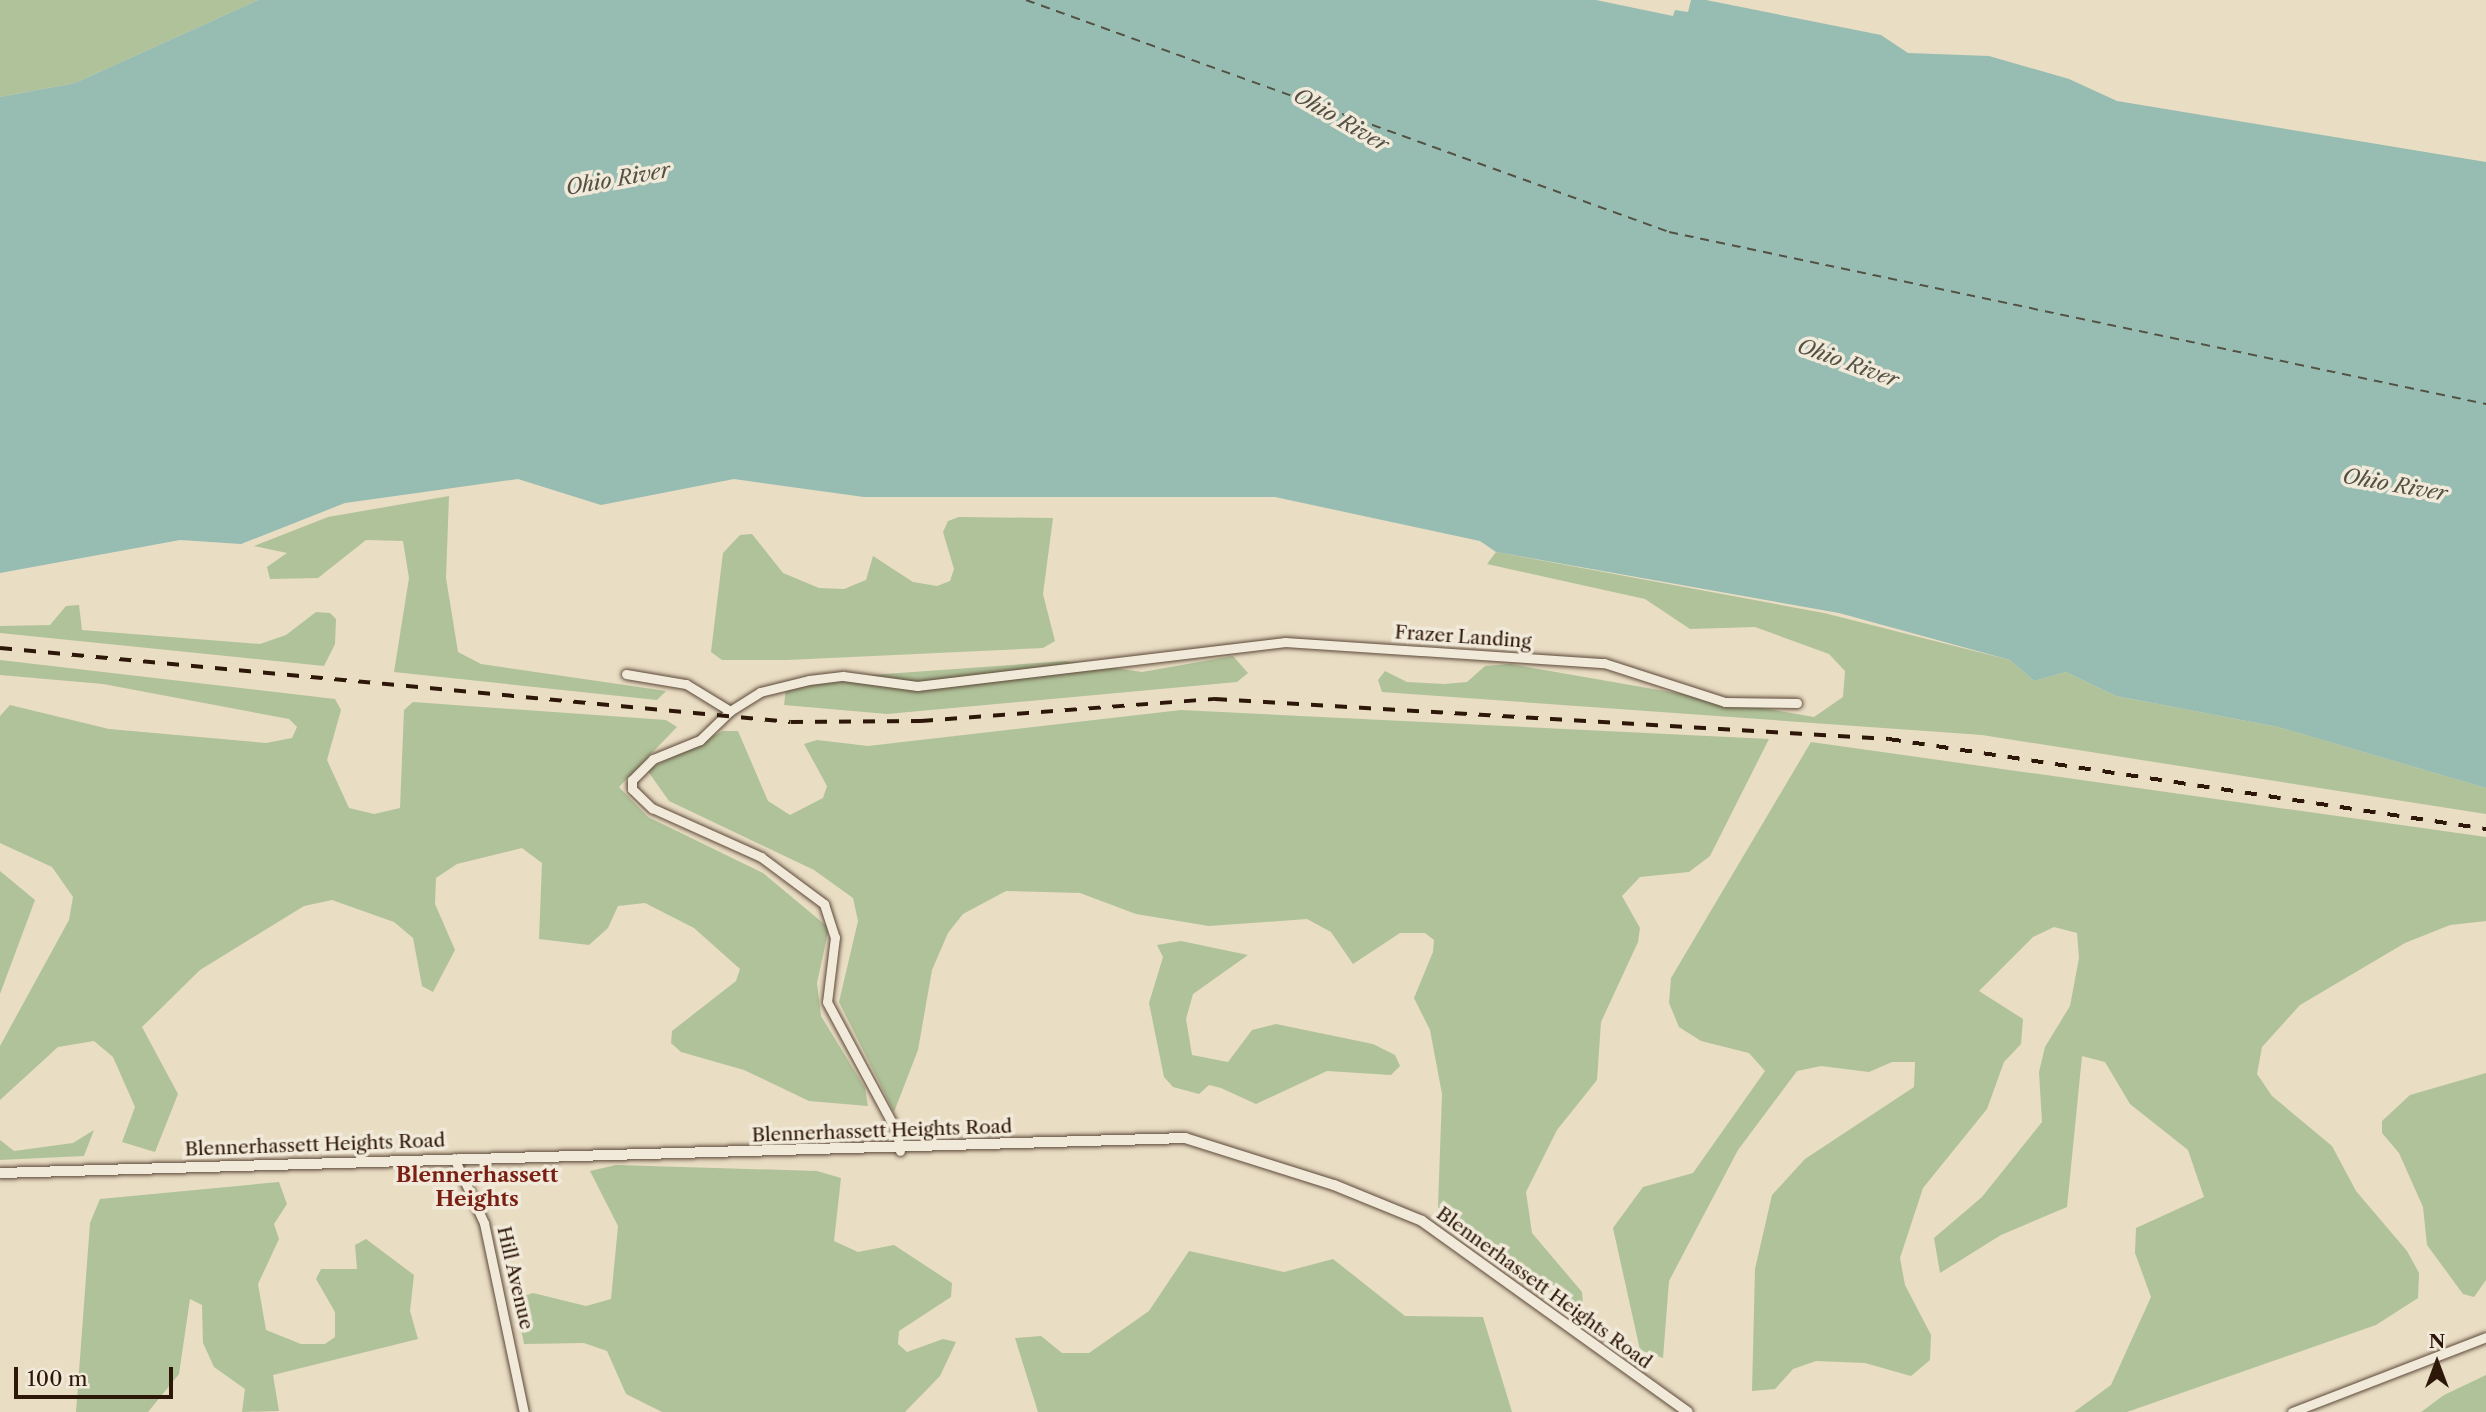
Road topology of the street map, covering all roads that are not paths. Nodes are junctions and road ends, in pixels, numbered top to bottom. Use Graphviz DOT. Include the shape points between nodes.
graph roads {
  1 [pos="626,674"];
  2 [pos="1797,703"];
  3 [pos="730,711"];
  4 [pos="900,1151"];
  5 [pos="454,1158"];
  6 [pos="0,1173"];
  7 [pos="2486,1337"];
  8 [pos="524,1412"];
  9 [pos="1688,1412"];
  10 [pos="2292,1412"];
  1 -- 3 [label="street" via="686,684"];
  2 -- 3 [label="street, Frazer Landing" via="1725,702 1604,663 1285,642 1122,666 917,686 843,676 809,680 760,691"];
  3 -- 4 [label="street, Frazer Landing" via="700,740 653,759 632,780 632,789 652,808 761,857 824,904 835,937 827,1002 897,1132"];
  4 -- 5 [label="street, Blennerhassett Heights Road"];
  4 -- 9 [label="street, Blennerhassett Heights Road" via="1165,1136 1209,1143 1422,1222"];
  5 -- 6 [label="street, Blennerhassett Heights Road"];
  5 -- 8 [label="street, Hill Avenue" via="484,1223"];
  7 -- 10 [label="street"];
}
